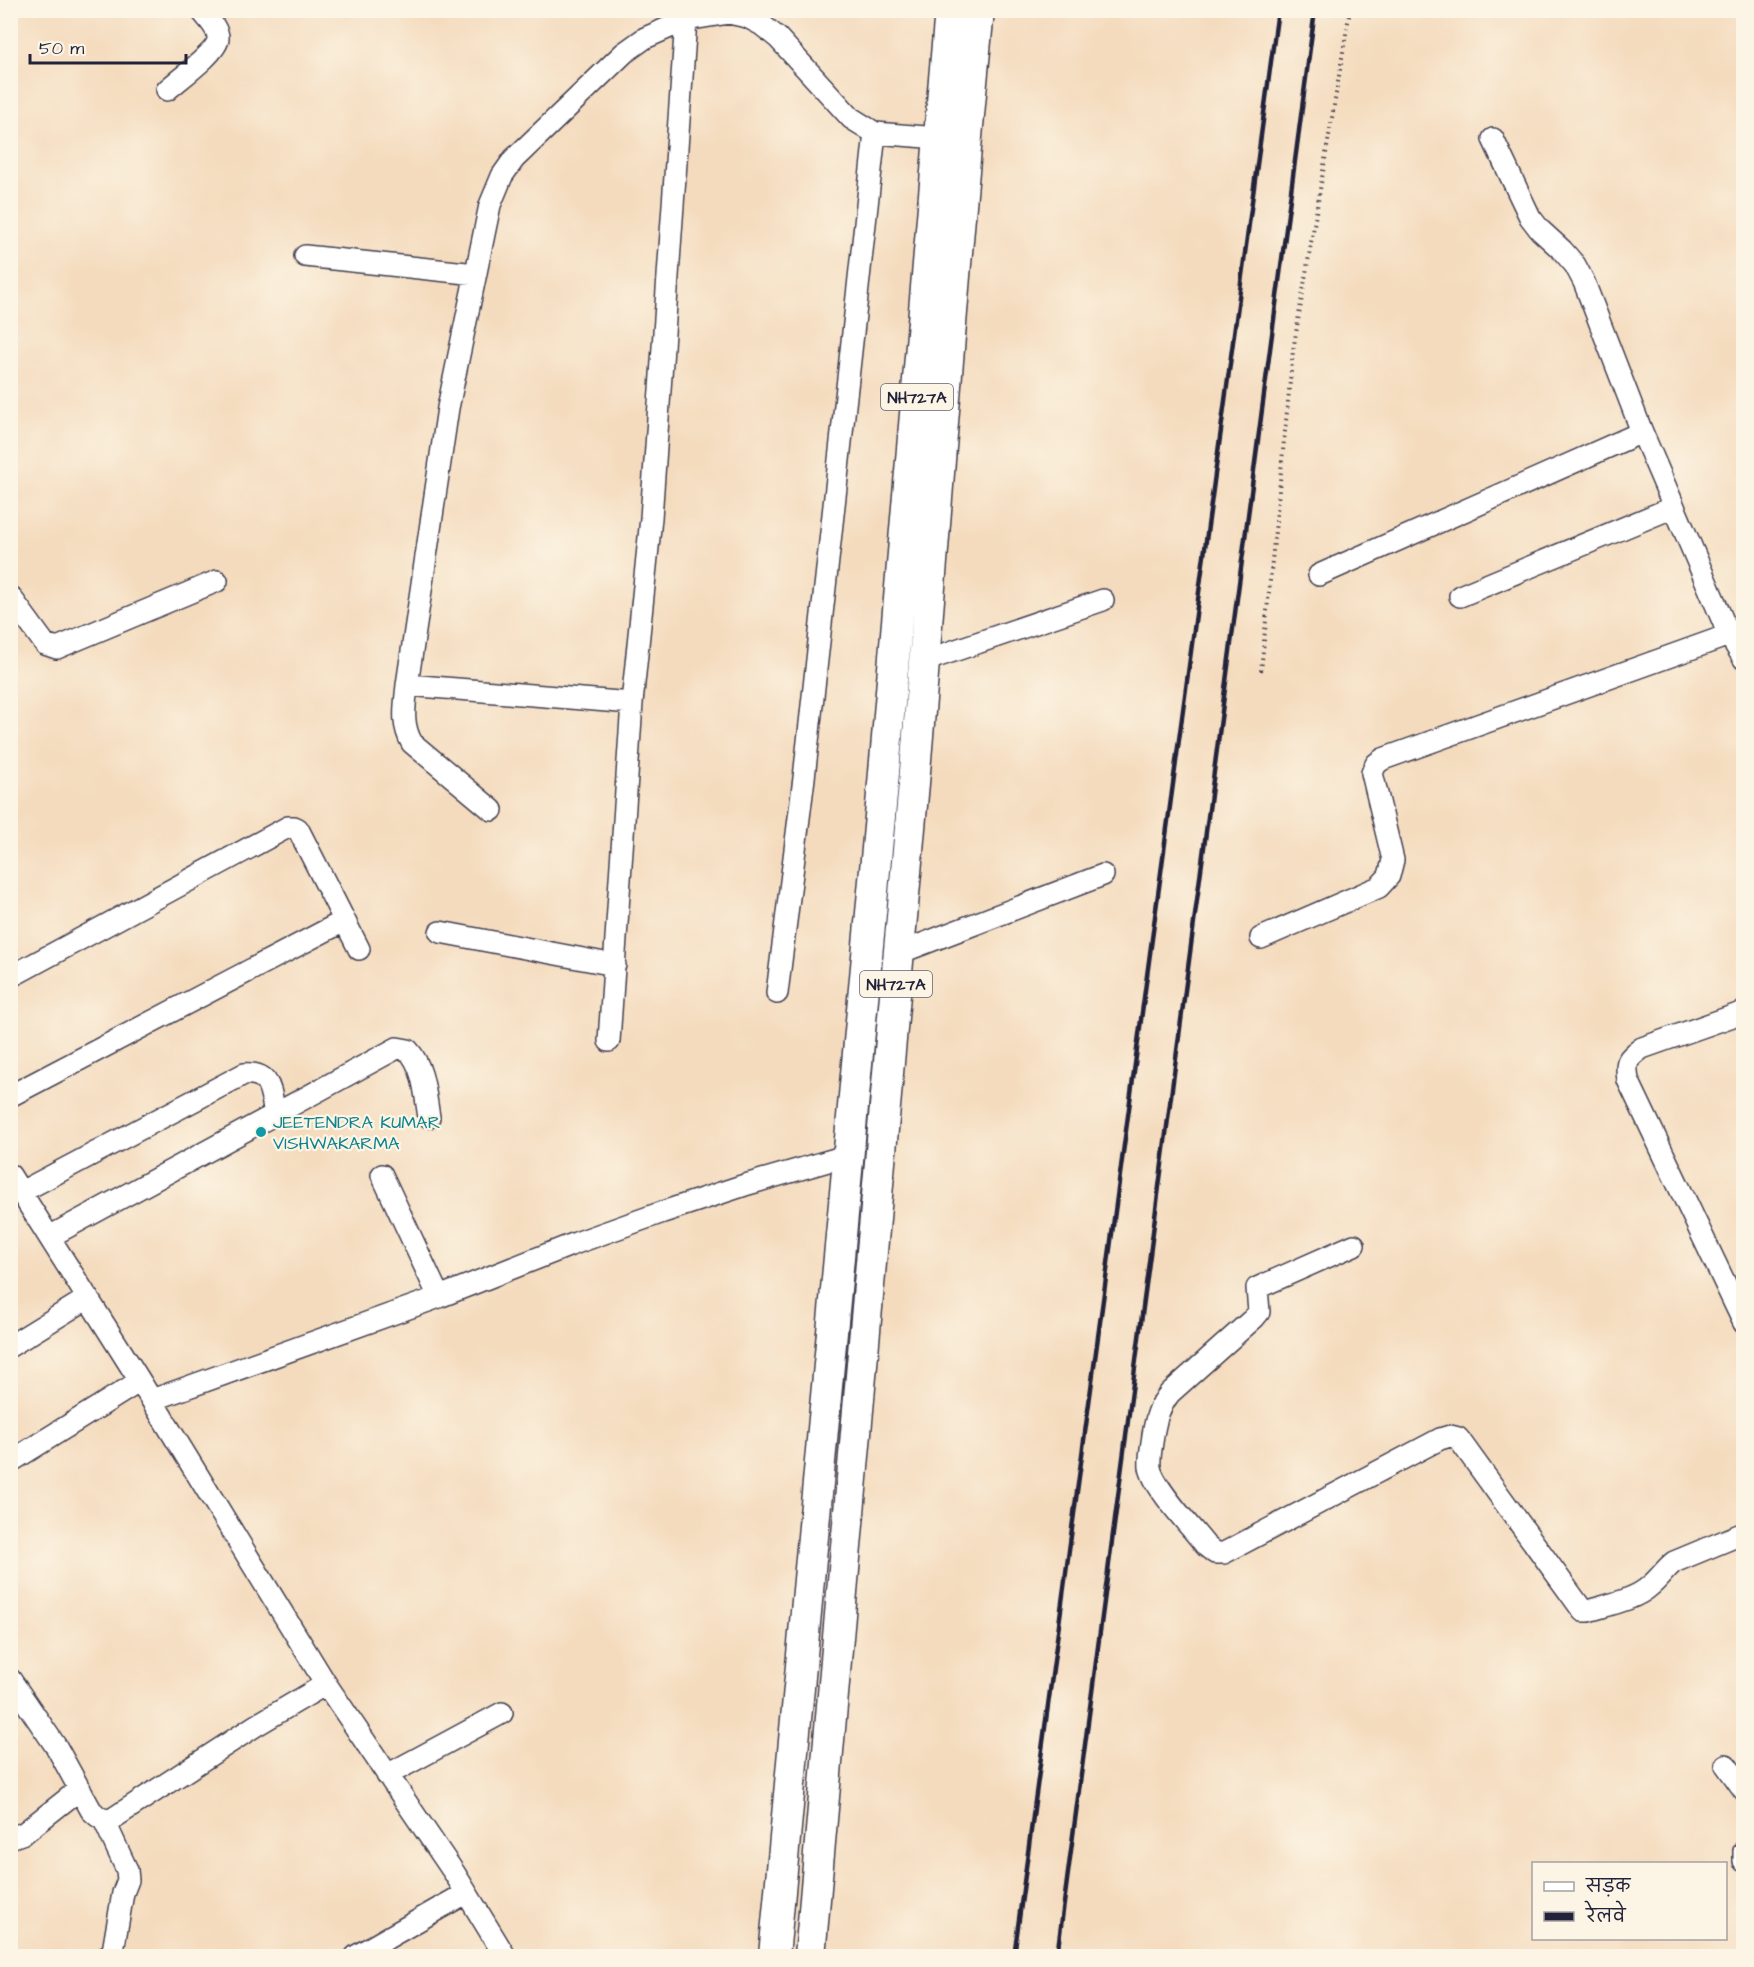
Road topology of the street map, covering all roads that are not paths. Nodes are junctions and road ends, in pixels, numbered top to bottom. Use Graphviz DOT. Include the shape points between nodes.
graph roads {
  1 [pos="201,10"];
  2 [pos="950,10"];
  3 [pos="979,10"];
  4 [pos="686,20"];
  5 [pos="167,90"];
  6 [pos="875,133"];
  7 [pos="939,138"];
  8 [pos="1493,139"];
  9 [pos="305,256"];
  10 [pos="476,274"];
  11 [pos="1642,432"];
  12 [pos="1674,507"];
  13 [pos="1319,576"];
  14 [pos="217,581"];
  15 [pos="10,596"];
  16 [pos="1460,596"];
  17 [pos="1103,600"];
  18 [pos="1729,635"];
  19 [pos="1743,659"];
  20 [pos="924,660"];
  21 [pos="407,685"];
  22 [pos="632,703"];
  23 [pos="492,810"];
  24 [pos="1103,876"];
  25 [pos="344,921"];
  26 [pos="440,932"];
  27 [pos="1261,938"];
  28 [pos="359,949"];
  29 [pos="899,953"];
  30 [pos="615,965"];
  31 [pos="10,977"];
  32 [pos="777,993"];
  33 [pos="1743,1012"];
  34 [pos="609,1041"];
  35 [pos="10,1096"];
  36 [pos="275,1114"];
  37 [pos="429,1117"];
  38 [pos="849,1155"];
  39 [pos="382,1175"];
  40 [pos="16,1184"];
  41 [pos="50,1237"];
  42 [pos="1354,1245"];
  43 [pos="439,1297"];
  44 [pos="88,1299"];
  45 [pos="1743,1323"];
  46 [pos="10,1346"];
  47 [pos="140,1381"];
  48 [pos="152,1401"];
  49 [pos="10,1462"];
  50 [pos="1743,1533"];
  51 [pos="10,1679"];
  52 [pos="326,1684"];
  53 [pos="502,1713"];
  54 [pos="1726,1765"];
  55 [pos="387,1775"];
  56 [pos="80,1789"];
  57 [pos="1743,1790"];
  58 [pos="104,1820"];
  59 [pos="10,1838"];
  60 [pos="1743,1851"];
  61 [pos="1743,1861"];
  62 [pos="466,1893"];
  63 [pos="107,1956"];
  64 [pos="356,1956"];
  65 [pos="505,1956"];
  66 [pos="774,1956"];
  67 [pos="810,1956"];
  1 -- 5 [label="street" via="217,30 214,49"];
  2 -- 7 [label="highway, NH727A"];
  3 -- 20 [label="highway, NH727A"];
  4 -- 6 [label="street" via="729,13 762,25 851,118"];
  4 -- 10 [label="street" via="645,38 624,53 514,159 501,176 490,205"];
  4 -- 22 [label="street" via="651,518"];
  6 -- 7 [label="street"];
  6 -- 32 [label="street"];
  7 -- 38 [label="highway, NH727A"];
  8 -- 11 [label="street" via="1530,217 1562,250 1584,282"];
  9 -- 10 [label="street"];
  10 -- 21 [label="street" via="448,408"];
  11 -- 12 [label="street"];
  11 -- 13 [label="street"];
  12 -- 16 [label="street"];
  12 -- 18 [label="street"];
  14 -- 15 [label="street" via="57,648 45,644"];
  17 -- 20 [label="street"];
  18 -- 19 [label="street"];
  18 -- 27 [label="street" via="1383,759 1372,773 1393,860 1389,876 1379,887"];
  20 -- 29 [label="highway, NH727A"];
  21 -- 22 [label="street"];
  21 -- 23 [label="street" via="404,722 412,743"];
  22 -- 30 [label="street"];
  24 -- 29 [label="street"];
  25 -- 28 [label="street"];
  25 -- 31 [label="street" via="298,829 288,827"];
  25 -- 35 [label="street"];
  26 -- 30 [label="street"];
  29 -- 67 [label="highway, NH727A"];
  30 -- 34 [label="street"];
  33 -- 45 [label="street" via="1642,1048 1626,1065 1628,1080"];
  36 -- 37 [label="street" via="397,1048 408,1050 419,1067"];
  36 -- 40 [label="street" via="263,1077 257,1073 244,1074"];
  36 -- 41 [label="street"];
  38 -- 43 [label="street" via="663,1212"];
  38 -- 66 [label="highway, NH727A"];
  39 -- 43 [label="street"];
  40 -- 41 [label="street"];
  41 -- 44 [label="street"];
  42 -- 50 [label="street" via="1257,1288 1259,1312 1254,1318 1161,1403 1150,1469 1156,1482 1215,1553 1224,1553 1450,1436 1458,1438 1583,1611 1636,1595 1649,1588 1674,1562"];
  43 -- 48 [label="street"];
  44 -- 46 [label="street"];
  44 -- 47 [label="street"];
  47 -- 48 [label="street"];
  47 -- 49 [label="street"];
  48 -- 52 [label="street"];
  51 -- 56 [label="street"];
  52 -- 55 [label="street"];
  52 -- 58 [label="street" via="112,1819"];
  53 -- 55 [label="street"];
  54 -- 57 [label="street"];
  55 -- 62 [label="street"];
  56 -- 58 [label="street" via="91,1810"];
  56 -- 59 [label="street" via="24,1833"];
  58 -- 63 [label="street" via="128,1880 112,1951"];
  60 -- 61 [label="street"];
  62 -- 64 [label="street"];
  62 -- 65 [label="street"];
}
